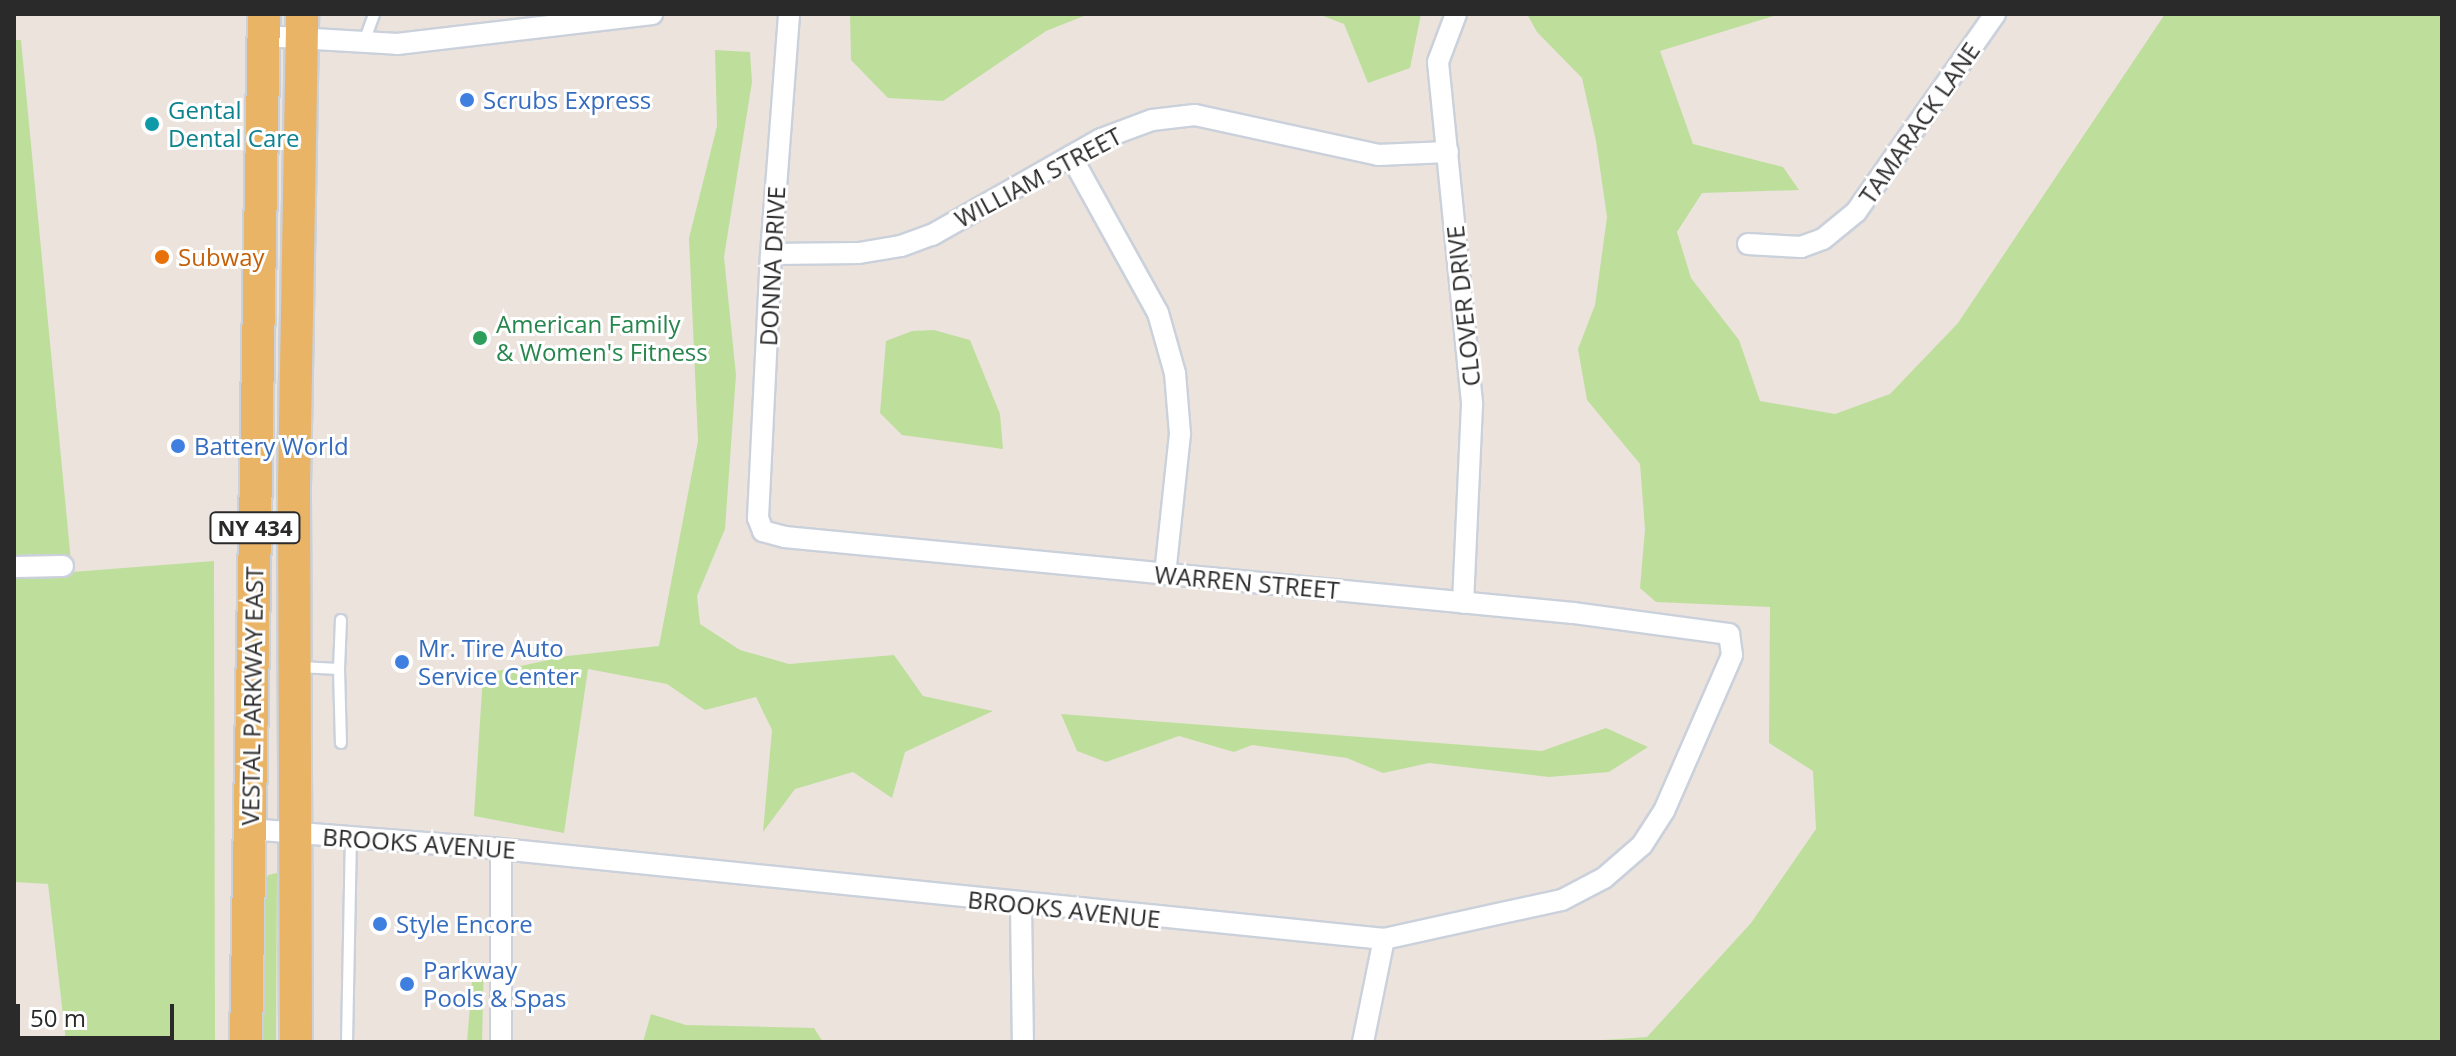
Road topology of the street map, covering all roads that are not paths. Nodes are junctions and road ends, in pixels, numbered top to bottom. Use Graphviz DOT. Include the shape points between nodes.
graph roads {
  1 [pos="374,14"];
  2 [pos="652,14"];
  3 [pos="789,14"];
  4 [pos="1456,14"];
  5 [pos="1995,14"];
  6 [pos="626,16"];
  7 [pos="560,20"];
  8 [pos="264,25"];
  9 [pos="302,27"];
  10 [pos="364,42"];
  11 [pos="1448,152"];
  12 [pos="1071,156"];
  13 [pos="1748,244"];
  14 [pos="771,254"];
  15 [pos="758,518"];
  16 [pos="63,566"];
  17 [pos="14,567"];
  18 [pos="1165,574"];
  19 [pos="1463,603"];
  20 [pos="341,620"];
  21 [pos="1733,649"];
  22 [pos="295,666"];
  23 [pos="339,669"];
  24 [pos="341,743"];
  25 [pos="249,829"];
  26 [pos="294,834"];
  27 [pos="351,838"];
  28 [pos="501,849"];
  29 [pos="1021,905"];
  30 [pos="1384,939"];
  31 [pos="246,1042"];
  32 [pos="296,1042"];
  33 [pos="347,1042"];
  34 [pos="501,1042"];
  35 [pos="1023,1042"];
  36 [pos="1363,1042"];
  1 -- 10 [label="lane"];
  2 -- 6 [label="street"];
  3 -- 14 [label="street, DONNA DRIVE"];
  4 -- 11 [label="street, CLOVER DRIVE" via="1438,62"];
  5 -- 13 [label="street, TAMARACK LANE" via="1856,212 1823,239 1801,247"];
  6 -- 7 [label="street"];
  7 -- 10 [label="street"];
  8 -- 9 [label="street"];
  8 -- 25 [label="main road, VESTAL PARKWAY EAST / NY 434"];
  9 -- 10 [label="street"];
  9 -- 22 [label="main road, VESTAL PARKWAY EAST / NY 434"];
  11 -- 12 [label="street, WILLIAM STREET" via="1344,151 1195,115 1152,120"];
  11 -- 19 [label="street, CLOVER DRIVE" via="1472,405"];
  12 -- 14 [label="street, WILLIAM STREET" via="932,235 901,246 859,253"];
  12 -- 18 [label="street" via="1158,313 1175,373 1180,434"];
  14 -- 15 [label="street, DONNA DRIVE"];
  15 -- 18 [label="street, WARREN STREET" via="763,531 785,537"];
  16 -- 17 [label="street"];
  18 -- 19 [label="street, WARREN STREET"];
  19 -- 21 [label="street, WARREN STREET" via="1706,628 1729,634"];
  20 -- 23 [label="lane"];
  21 -- 30 [label="street, BROOKS AVENUE" via="1664,811 1642,845 1604,878 1562,900"];
  22 -- 23 [label="lane"];
  22 -- 26 [label="main road, VESTAL PARKWAY EAST / NY 434"];
  23 -- 24 [label="lane"];
  25 -- 26 [label="street, BROOKS AVENUE"];
  25 -- 31 [label="main road, VESTAL PARKWAY EAST / NY 434"];
  26 -- 27 [label="street, BROOKS AVENUE"];
  26 -- 32 [label="main road, VESTAL PARKWAY EAST / NY 434"];
  27 -- 28 [label="street, BROOKS AVENUE"];
  27 -- 33 [label="lane"];
  28 -- 29 [label="street, BROOKS AVENUE"];
  28 -- 34 [label="street"];
  29 -- 30 [label="street, BROOKS AVENUE"];
  29 -- 35 [label="street"];
  30 -- 36 [label="street"];
}
